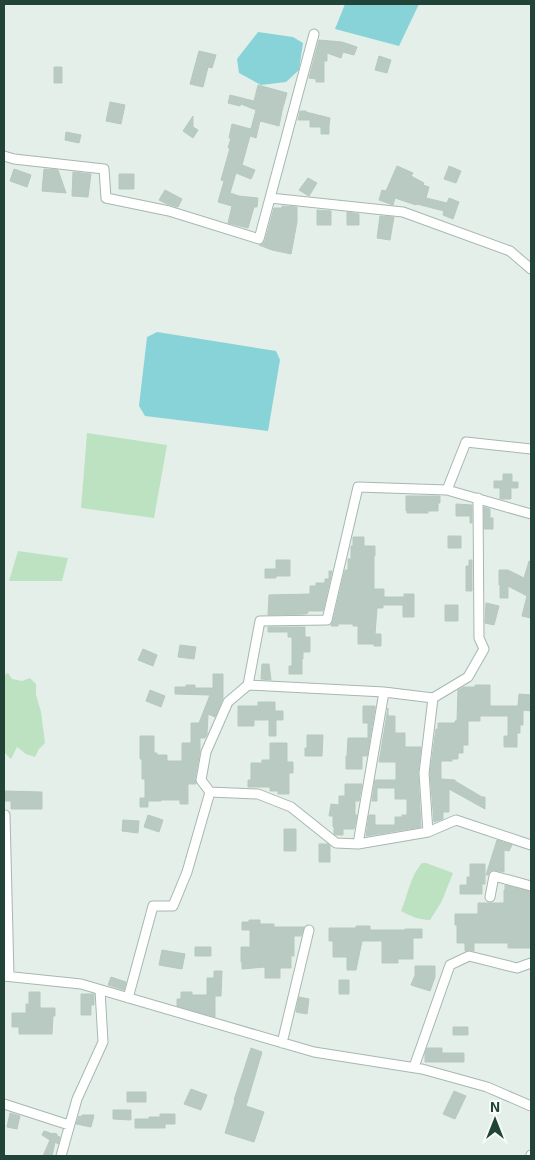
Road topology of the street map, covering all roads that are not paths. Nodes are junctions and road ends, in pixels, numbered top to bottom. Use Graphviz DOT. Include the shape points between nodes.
graph roads {
  1 [pos="314,34"];
  2 [pos="4,156"];
  3 [pos="270,198"];
  4 [pos="531,269"];
  5 [pos="531,449"];
  6 [pos="448,490"];
  7 [pos="478,498"];
  8 [pos="531,514"];
  9 [pos="248,685"];
  10 [pos="384,692"];
  11 [pos="433,698"];
  12 [pos="210,792"];
  13 [pos="4,816"];
  14 [pos="428,832"];
  15 [pos="358,844"];
  16 [pos="531,845"];
  17 [pos="531,886"];
  18 [pos="490,897"];
  19 [pos="309,930"];
  20 [pos="531,963"];
  21 [pos="6,976"];
  22 [pos="100,990"];
  23 [pos="128,998"];
  24 [pos="282,1043"];
  25 [pos="414,1067"];
  26 [pos="4,1104"];
  27 [pos="531,1106"];
  28 [pos="69,1126"];
  29 [pos="61,1156"];
  1 -- 3 [label="street"];
  2 -- 3 [label="street" via="104,169 106,198 169,211 259,239"];
  3 -- 4 [label="street" via="403,212 510,251"];
  5 -- 6 [label="street" via="466,442"];
  6 -- 7 [label="street"];
  6 -- 9 [label="street" via="358,486 328,620 260,621"];
  7 -- 8 [label="street"];
  7 -- 11 [label="street" via="480,638 484,649 468,677"];
  9 -- 10 [label="street"];
  9 -- 12 [label="street" via="228,702 206,752 201,780"];
  10 -- 11 [label="street"];
  10 -- 15 [label="street"];
  11 -- 14 [label="street" via="424,773"];
  12 -- 15 [label="street" via="258,794 290,807 336,843"];
  12 -- 23 [label="street" via="187,872 173,906 153,906"];
  13 -- 21 [label="street"];
  14 -- 15 [label="street"];
  14 -- 16 [label="street" via="456,820"];
  17 -- 18 [label="street" via="494,876"];
  19 -- 24 [label="street"];
  20 -- 25 [label="street" via="518,968 469,956 450,965"];
  21 -- 22 [label="street" via="82,984"];
  22 -- 23 [label="street"];
  22 -- 28 [label="street" via="103,1042 76,1099"];
  23 -- 24 [label="street"];
  24 -- 25 [label="street" via="314,1052"];
  25 -- 27 [label="street" via="487,1087"];
  26 -- 28 [label="street"];
  28 -- 29 [label="street"];
}
